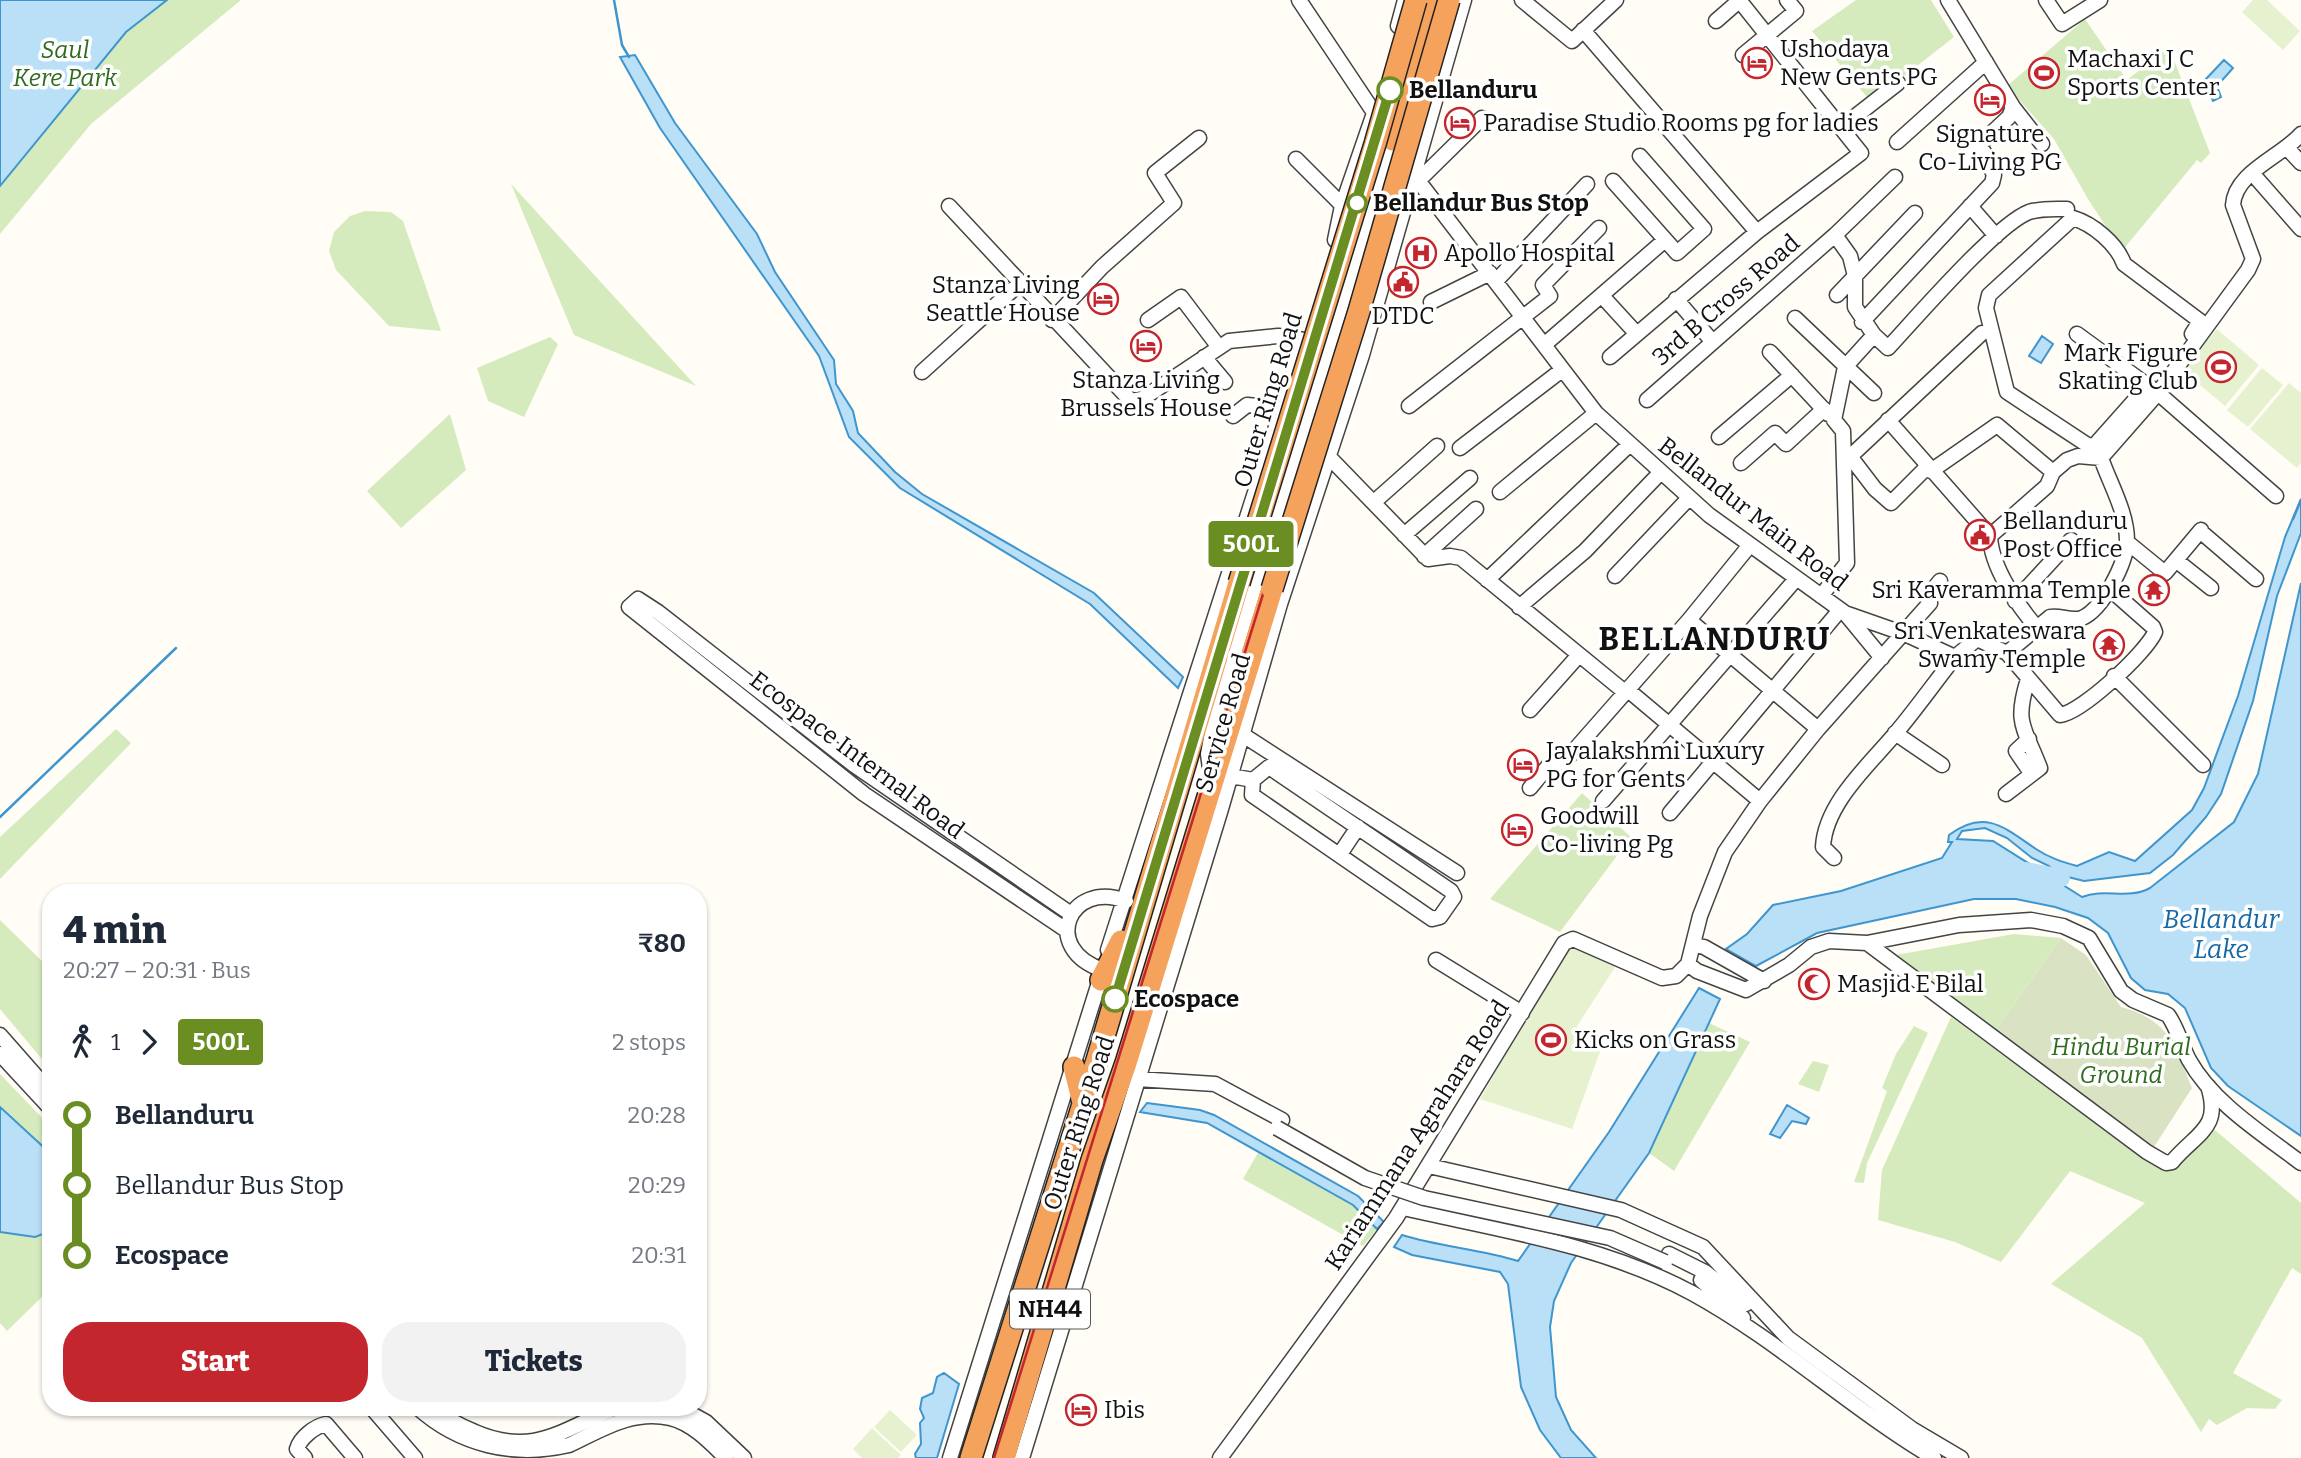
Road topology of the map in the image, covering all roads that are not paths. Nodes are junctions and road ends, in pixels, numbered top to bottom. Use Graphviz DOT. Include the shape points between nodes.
graph roads {
  1 [pos="1405,0"];
  2 [pos="1416,0"];
  3 [pos="1432,0"];
  4 [pos="1449,0"];
  5 [pos="1464,0"];
  6 [pos="1522,0"];
  7 [pos="1616,0"];
  8 [pos="1739,0"];
  9 [pos="1787,0"];
  10 [pos="1948,0"];
  11 [pos="2046,0"];
  12 [pos="2100,0"];
  13 [pos="1303,1"];
  14 [pos="1716,21"];
  15 [pos="1583,30"];
  16 [pos="1769,35"];
  17 [pos="1743,55"];
  18 [pos="1986,62"];
  19 [pos="1898,83"];
  20 [pos="2013,107"];
  21 [pos="1375,113"];
  22 [pos="1482,118"];
  23 [pos="1843,126"];
  24 [pos="2301,134"];
  25 [pos="1199,138"];
  26 [pos="1392,140"];
  27 [pos="1897,142"];
  28 [pos="2042,144"];
  29 [pos="2288,149"];
  30 [pos="1984,152"];
  31 [pos="1640,156"];
  32 [pos="1966,156"];
  33 [pos="1296,159"];
  34 [pos="2301,163"];
  35 [pos="2252,173"];
  36 [pos="1415,177"];
  37 [pos="1895,177"];
  38 [pos="1613,181"];
  39 [pos="1587,184"];
  40 [pos="948,206"];
  41 [pos="1342,206"];
  42 [pos="1970,206"];
  43 [pos="2067,209"];
  44 [pos="1915,214"];
  45 [pos="1366,228"];
  46 [pos="1599,228"];
  47 [pos="2301,229"];
  48 [pos="1757,232"];
  49 [pos="1835,235"];
  50 [pos="1996,236"];
  51 [pos="1665,240"];
  52 [pos="1390,257"];
  53 [pos="1855,276"];
  54 [pos="1493,277"];
  55 [pos="1019,284"];
  56 [pos="1837,295"];
  57 [pos="1603,297"];
  58 [pos="1676,299"];
  59 [pos="1431,302"];
  60 [pos="1795,318"];
  61 [pos="1523,319"];
  62 [pos="1052,320"];
  63 [pos="1148,320"];
  64 [pos="1862,321"];
  65 [pos="1982,332"];
  66 [pos="1636,333"];
  67 [pos="2077,334"];
  68 [pos="1874,335"];
  69 [pos="1304,340"];
  70 [pos="1712,341"];
  71 [pos="1544,345"];
  72 [pos="1218,346"];
  73 [pos="1770,352"];
  74 [pos="1204,357"];
  75 [pos="1610,357"];
  76 [pos="1845,367"];
  77 [pos="1562,370"];
  78 [pos="922,372"];
  79 [pos="1792,375"];
  80 [pos="1225,382"];
  81 [pos="2154,392"];
  82 [pos="1874,393"];
  83 [pos="1647,400"];
  84 [pos="1409,405"];
  85 [pos="1280,408"];
  86 [pos="1596,412"];
  87 [pos="1829,415"];
  88 [pos="1233,416"];
  89 [pos="1888,420"];
  90 [pos="1719,437"];
  91 [pos="1629,445"];
  92 [pos="1437,446"];
  93 [pos="1460,448"];
  94 [pos="1847,456"];
  95 [pos="1329,457"];
  96 [pos="2101,458"];
  97 [pos="1741,463"];
  98 [pos="1929,469"];
  99 [pos="2053,472"];
  100 [pos="1660,473"];
  101 [pos="1470,478"];
  102 [pos="1500,492"];
  103 [pos="2276,496"];
  104 [pos="1689,498"];
  105 [pos="1374,502"];
  106 [pos="1476,509"];
  107 [pos="1405,535"];
  108 [pos="1990,536"];
  109 [pos="2071,540"];
  110 [pos="2127,542"];
  111 [pos="1750,545"];
  112 [pos="1424,556"];
  113 [pos="2177,561"];
  114 [pos="1615,576"];
  115 [pos="1796,579"];
  116 [pos="2256,579"];
  117 [pos="1487,580"];
  118 [pos="1940,581"];
  119 [pos="2211,588"];
  120 [pos="2110,590"];
  121 [pos="1821,596"];
  122 [pos="2015,601"];
  123 [pos="634,603"];
  124 [pos="1519,607"];
  125 [pos="1843,612"];
  126 [pos="1689,620"];
  127 [pos="2038,629"];
  128 [pos="1905,634"];
  129 [pos="681,638"];
  130 [pos="2007,653"];
  131 [pos="1579,655"];
  132 [pos="1731,656"];
  133 [pos="1955,657"];
  134 [pos="1882,658"];
  135 [pos="2114,676"];
  136 [pos="2028,679"];
  137 [pos="1774,691"];
  138 [pos="1627,692"];
  139 [pos="761,693"];
  140 [pos="751,706"];
  141 [pos="1530,710"];
  142 [pos="1668,726"];
  143 [pos="1818,729"];
  144 [pos="1895,733"];
  145 [pos="1243,735"];
  146 [pos="1714,761"];
  147 [pos="854,765"];
  148 [pos="1942,765"];
  149 [pos="2203,765"];
  150 [pos="1231,776"];
  151 [pos="843,778"];
  152 [pos="1253,780"];
  153 [pos="1212,785"];
  154 [pos="1530,788"];
  155 [pos="2007,794"];
  156 [pos="1603,801"];
  157 [pos="1760,801"];
  158 [pos="1670,813"];
  159 [pos="1358,827"];
  160 [pos="1155,838"];
  161 [pos="1340,854"];
  162 [pos="1834,858"];
  163 [pos="1457,873"];
  164 [pos="1127,902"];
  165 [pos="1071,914"];
  166 [pos="1066,930"];
  167 [pos="1867,943"];
  168 [pos="1699,946"];
  169 [pos="1436,960"];
  170 [pos="1693,968"];
  171 [pos="1163,969"];
  172 [pos="1098,972"];
  173 [pos="1764,981"];
  174 [pos="1522,1013"];
  175 [pos="0,1035"];
  176 [pos="0,1054"];
  177 [pos="1074,1068"];
  178 [pos="42,1083"];
  179 [pos="1136,1084"];
  180 [pos="2207,1085"];
  181 [pos="42,1099"];
  182 [pos="1083,1103"];
  183 [pos="1103,1128"];
  184 [pos="2301,1163"];
  185 [pos="1429,1166"];
  186 [pos="1400,1213"];
  187 [pos="1667,1258"];
  188 [pos="1788,1338"];
  189 [pos="1772,1343"];
  190 [pos="379,1416"];
  191 [pos="427,1416"];
  192 [pos="449,1416"];
  193 [pos="598,1416"];
  194 [pos="636,1416"];
  195 [pos="636,1416"];
  196 [pos="655,1416"];
  197 [pos="655,1416"];
  198 [pos="695,1416"];
  199 [pos="304,1458"];
  200 [pos="355,1458"];
  201 [pos="415,1458"];
  202 [pos="726,1458"];
  203 [pos="744,1458"];
  204 [pos="950,1458"];
  205 [pos="971,1458"];
  206 [pos="992,1458"];
  207 [pos="1004,1458"];
  208 [pos="1022,1458"];
  209 [pos="1220,1458"];
  210 [pos="1934,1458"];
  211 [pos="1961,1458"];
  1 -- 21 [label="street"];
  2 -- 160 [label="highway, Outer Ring Road / NH44, bridge" via="1239,583"];
  3 -- 26 [label="highway"];
  4 -- 153 [label="highway, Outer Ring Road / NH44, bridge"];
  5 -- 36 [label="street, Service Road"];
  6 -- 15 [label="street" via="1572,41"];
  7 -- 15 [label="street"];
  8 -- 14 [label="street"];
  8 -- 16 [label="street"];
  9 -- 16 [label="street" via="1796,11"];
  10 -- 18 [label="street"];
  11 -- 12 [label="street" via="2062,24"];
  13 -- 21 [label="street, Bellandur Main Road"];
  15 -- 48 [label="street"];
  16 -- 17 [label="street"];
  16 -- 23 [label="street"];
  18 -- 20 [label="street"];
  18 -- 27 [label="street"];
  19 -- 23 [label="street"];
  20 -- 28 [label="street"];
  20 -- 32 [label="street" via="2009,117"];
  21 -- 26 [label="street, Bellandur Main Road"];
  21 -- 41 [label="street"];
  22 -- 36 [label="street"];
  23 -- 48 [label="street" via="1861,153"];
  24 -- 29 [label="street"];
  25 -- 62 [label="street" via="1155,173 1174,204 1102,267"];
  26 -- 36 [label="street, Bellandur Main Road"];
  26 -- 45 [label="street"];
  29 -- 34 [label="street"];
  29 -- 35 [label="street"];
  30 -- 42 [label="street" via="1994,175 1992,183"];
  31 -- 51 [label="street" via="1704,229 1676,253"];
  33 -- 41 [label="street"];
  35 -- 47 [label="street"];
  35 -- 81 [label="street" via="2233,195 2233,205 2253,259"];
  36 -- 52 [label="street, Service Road"];
  36 -- 54 [label="street, Bellandur Main Road"];
  37 -- 49 [label="street, 3rd B Cross Road"];
  38 -- 51 [label="street"];
  39 -- 54 [label="street"];
  40 -- 55 [label="street"];
  41 -- 45 [label="street"];
  41 -- 69 [label="street"];
  42 -- 50 [label="street"];
  42 -- 64 [label="street"];
  43 -- 50 [label="street" via="2026,213"];
  44 -- 53 [label="street"];
  45 -- 52 [label="street"];
  45 -- 153 [label="street" via="1214,716 1208,754"];
  46 -- 61 [label="street" via="1543,285 1550,296"];
  48 -- 58 [label="street"];
  49 -- 53 [label="street" via="1850,256"];
  49 -- 70 [label="street, 3rd B Cross Road"];
  50 -- 68 [label="street" via="1888,348"];
  51 -- 57 [label="street"];
  52 -- 95 [label="street, Service Road"];
  53 -- 56 [label="street"];
  53 -- 64 [label="street" via="1855,307"];
  54 -- 59 [label="street"];
  54 -- 61 [label="street, Bellandur Main Road"];
  55 -- 62 [label="street"];
  55 -- 78 [label="street"];
  57 -- 66 [label="street"];
  57 -- 71 [label="street"];
  58 -- 66 [label="street"];
  58 -- 70 [label="street"];
  60 -- 76 [label="street"];
  61 -- 71 [label="street, Bellandur Main Road"];
  61 -- 84 [label="street"];
  62 -- 74 [label="street" via="1131,401 1142,399"];
  63 -- 72 [label="street" via="1181,297"];
  64 -- 68 [label="street"];
  65 -- 89 [label="street"];
  66 -- 75 [label="street"];
  67 -- 81 [label="street"];
  68 -- 76 [label="street"];
  69 -- 72 [label="street" via="1278,336"];
  69 -- 85 [label="street"];
  70 -- 83 [label="street, 3rd B Cross Road"];
  71 -- 77 [label="street, Bellandur Main Road"];
  72 -- 74 [label="street"];
  73 -- 79 [label="street"];
  74 -- 80 [label="street"];
  76 -- 82 [label="street"];
  76 -- 87 [label="street"];
  77 -- 86 [label="street, Bellandur Main Road"];
  77 -- 93 [label="street"];
  79 -- 87 [label="street"];
  79 -- 90 [label="street"];
  81 -- 81 [label="street" via="2143,391 2089,446 2010,395 2004,385 1986,308 1989,295 2073,218 2086,222 2120,253 2124,264 2200,321"];
  81 -- 96 [label="street"];
  81 -- 103 [label="street"];
  85 -- 88 [label="street" via="1247,405"];
  85 -- 160 [label="street"];
  86 -- 91 [label="street, Bellandur Main Road"];
  86 -- 102 [label="street"];
  87 -- 94 [label="street" via="1843,431"];
  87 -- 97 [label="street" via="1786,444 1775,433"];
  89 -- 94 [label="street"];
  89 -- 98 [label="street"];
  91 -- 100 [label="street, Bellandur Main Road"];
  91 -- 117 [label="street"];
  92 -- 105 [label="street"];
  94 -- 98 [label="street" via="1891,503"];
  94 -- 121 [label="street" via="1847,563"];
  95 -- 105 [label="street"];
  95 -- 145 [label="street, Service Road"];
  96 -- 99 [label="street" via="2078,456"];
  96 -- 110 [label="street"];
  98 -- 99 [label="street" via="1997,425"];
  98 -- 108 [label="street"];
  99 -- 108 [label="street" via="2047,486"];
  100 -- 104 [label="street, Bellandur Main Road"];
  100 -- 124 [label="street" via="1585,551"];
  101 -- 107 [label="street"];
  104 -- 111 [label="street, Bellandur Main Road"];
  104 -- 114 [label="street"];
  105 -- 107 [label="street"];
  106 -- 112 [label="street"];
  107 -- 112 [label="street"];
  108 -- 122 [label="street" via="1990,549"];
  109 -- 122 [label="street"];
  110 -- 113 [label="street" via="2165,573"];
  110 -- 120 [label="street"];
  111 -- 115 [label="street, Bellandur Main Road"];
  111 -- 126 [label="street"];
  112 -- 117 [label="street" via="1433,561 1461,558"];
  113 -- 116 [label="street" via="2201,530"];
  113 -- 119 [label="street"];
  115 -- 121 [label="street, Bellandur Main Road"];
  115 -- 132 [label="street"];
  117 -- 124 [label="street"];
  118 -- 128 [label="street" via="1927,597 1930,603"];
  120 -- 127 [label="street" via="2085,617 2050,617"];
  120 -- 135 [label="street" via="2155,632"];
  121 -- 125 [label="street, Bellandur Main Road"];
  122 -- 127 [label="street"];
  123 -- 129 [label="street, Ecospace Internal Road"];
  124 -- 131 [label="street"];
  125 -- 128 [label="street"];
  125 -- 134 [label="street, Bellandur Main Road"];
  125 -- 137 [label="street"];
  126 -- 132 [label="street"];
  126 -- 138 [label="street"];
  127 -- 130 [label="street"];
  128 -- 133 [label="street"];
  128 -- 134 [label="street"];
  129 -- 139 [label="street, Ecospace Internal Road"];
  129 -- 140 [label="street, Ecospace Internal Road"];
  130 -- 133 [label="street" via="1977,639"];
  130 -- 136 [label="street"];
  131 -- 138 [label="street"];
  131 -- 141 [label="street"];
  132 -- 137 [label="street"];
  132 -- 142 [label="street"];
  133 -- 144 [label="street"];
  134 -- 143 [label="street"];
  135 -- 136 [label="street" via="2081,707 2060,715"];
  135 -- 149 [label="street"];
  136 -- 155 [label="street" via="2019,709 2040,768"];
  137 -- 143 [label="street"];
  137 -- 146 [label="street"];
  138 -- 142 [label="street"];
  138 -- 154 [label="street" via="1564,762 1550,764"];
  139 -- 140 [label="street"];
  139 -- 147 [label="street, Ecospace Internal Road"];
  140 -- 151 [label="street, Ecospace Internal Road"];
  142 -- 146 [label="street"];
  142 -- 156 [label="street"];
  143 -- 157 [label="street"];
  144 -- 148 [label="street"];
  144 -- 162 [label="street" via="1834,811 1823,847"];
  145 -- 150 [label="street, Service Road"];
  145 -- 163 [label="street"];
  146 -- 157 [label="street"];
  146 -- 158 [label="street"];
  147 -- 151 [label="street"];
  147 -- 165 [label="street, Ecospace Internal Road"];
  150 -- 152 [label="street"];
  150 -- 171 [label="street, Service Road"];
  151 -- 166 [label="street, Ecospace Internal Road"];
  152 -- 159 [label="street" via="1269,767"];
  152 -- 161 [label="street" via="1252,795"];
  153 -- 171 [label="highway, Outer Ring Road / NH44"];
  157 -- 168 [label="street" via="1725,852 1700,916"];
  159 -- 161 [label="street"];
  159 -- 161 [label="street" via="1454,897 1440,917 1433,919"];
  160 -- 164 [label="highway, Outer Ring Road / NH44"];
  164 -- 165 [label="street" via="1090,899"];
  164 -- 172 [label="highway" via="1127,928"];
  164 -- 182 [label="highway, Outer Ring Road / NH44"];
  165 -- 166 [label="street"];
  166 -- 172 [label="street, Ecospace Internal Road" via="1073,951"];
  167 -- 173 [label="street" via="1829,941 1811,947"];
  167 -- 180 [label="street" via="2000,919 2031,920 2078,931 2089,938 2121,991 2168,1015 2189,1060"];
  167 -- 180 [label="street" via="2166,1163 2210,1124 2214,1105"];
  168 -- 170 [label="street"];
  168 -- 173 [label="street"];
  169 -- 174 [label="street"];
  170 -- 173 [label="street" via="1746,990"];
  170 -- 174 [label="street, Kariammana Agrahara Road" via="1662,978 1573,939 1564,943"];
  171 -- 179 [label="street, Service Road"];
  171 -- 183 [label="highway, Outer Ring Road / NH44"];
  172 -- 177 [label="street"];
  174 -- 185 [label="street, Kariammana Agrahara Road"];
  175 -- 178 [label="street"];
  176 -- 181 [label="street"];
  177 -- 182 [label="highway"];
  177 -- 204 [label="street"];
  179 -- 187 [label="street, bridge" via="1212,1093 1280,1124 1365,1178 1424,1198 1610,1238"];
  179 -- 208 [label="street, Service Road"];
  180 -- 184 [label="street"];
  182 -- 205 [label="highway, Outer Ring Road / NH44"];
  183 -- 206 [label="highway" via="1082,1161"];
  183 -- 207 [label="highway, Outer Ring Road / NH44"];
  185 -- 186 [label="street, Kariammana Agrahara Road"];
  185 -- 188 [label="street" via="1620,1210 1703,1247"];
  186 -- 189 [label="street" via="1594,1251 1692,1293"];
  186 -- 209 [label="street, Kariammana Agrahara Road"];
  187 -- 188 [label="street" via="1705,1272"];
  187 -- 189 [label="street" via="1701,1280"];
  188 -- 211 [label="street" via="1912,1429"];
  189 -- 210 [label="street"];
  190 -- 201 [label="street"];
  191 -- 195 [label="street" via="460,1438 502,1454 545,1454"];
  192 -- 193 [label="street" via="489,1438 521,1444 552,1437"];
  194 -- 197 [label="street"];
  196 -- 202 [label="street" via="688,1426"];
  198 -- 203 [label="street"];
  199 -- 200 [label="street" via="297,1449 299,1444 326,1424"];
}
